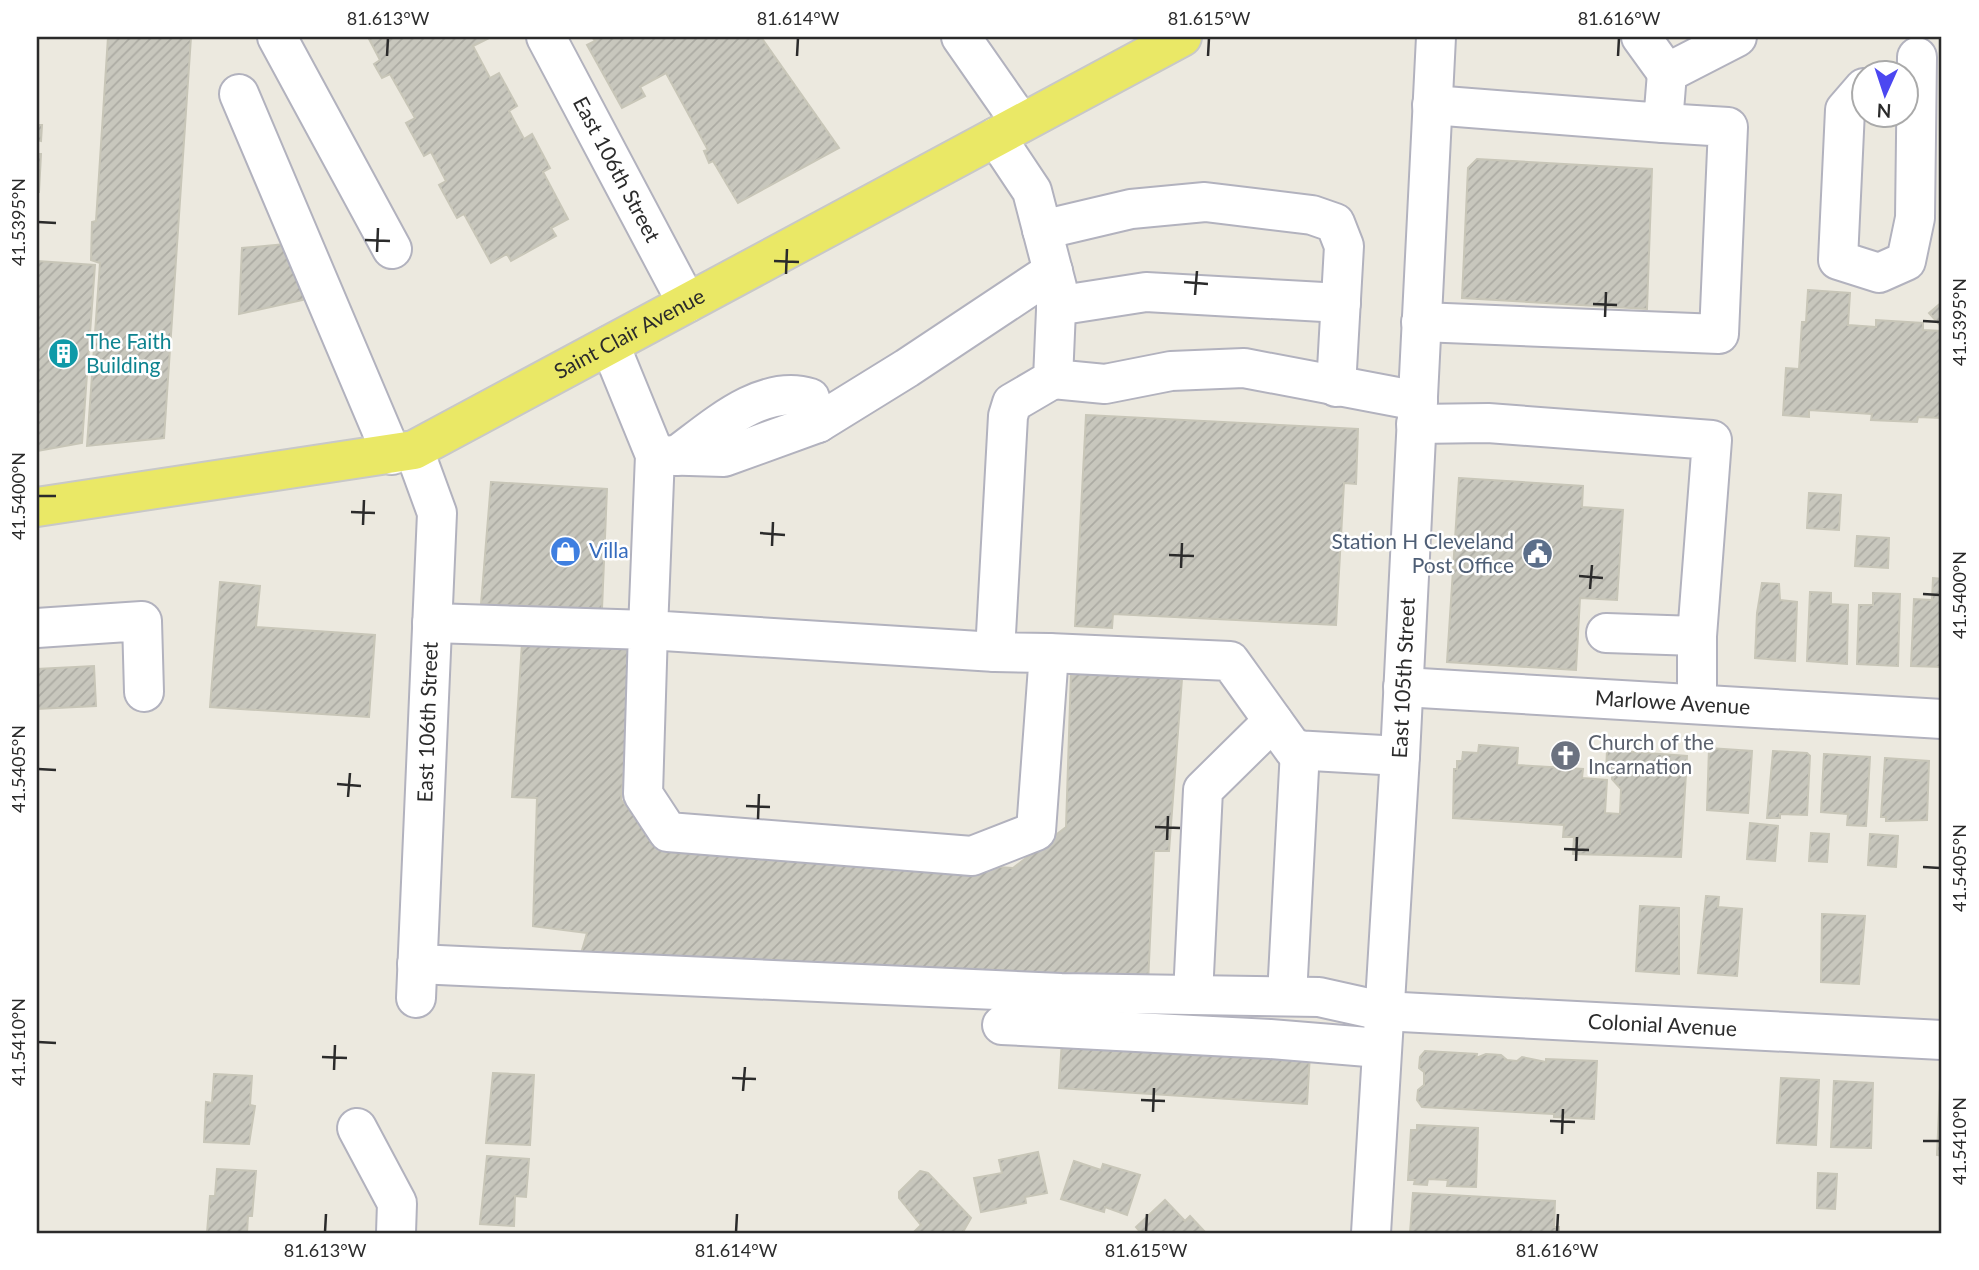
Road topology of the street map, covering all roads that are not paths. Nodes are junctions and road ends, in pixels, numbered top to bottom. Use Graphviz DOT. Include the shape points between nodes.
graph roads {
  1 [pos="277,37"];
  2 [pos="546,37"];
  3 [pos="961,37"];
  4 [pos="1182,37"];
  5 [pos="1436,37"];
  6 [pos="1641,37"];
  7 [pos="1737,37"];
  8 [pos="1667,74"];
  9 [pos="239,94"];
  10 [pos="1850,104"];
  11 [pos="1432,105"];
  12 [pos="1663,123"];
  13 [pos="1009,130"];
  14 [pos="1914,130"];
  15 [pos="1042,230"];
  16 [pos="392,249"];
  17 [pos="1054,288"];
  18 [pos="687,303"];
  19 [pos="1341,303"];
  20 [pos="1421,322"];
  21 [pos="610,345"];
  22 [pos="1053,379"];
  23 [pos="1336,387"];
  24 [pos="1417,412"];
  25 [pos="403,452"];
  26 [pos="666,455"];
  27 [pos="37,507"];
  28 [pos="432,623"];
  29 [pos="37,628"];
  30 [pos="648,630"];
  31 [pos="1606,634"];
  32 [pos="1697,636"];
  33 [pos="995,652"];
  34 [pos="1049,653"];
  35 [pos="1404,687"];
  36 [pos="144,692"];
  37 [pos="1697,704"];
  38 [pos="1942,719"];
  39 [pos="1273,721"];
  40 [pos="1300,750"];
  41 [pos="1400,756"];
  42 [pos="1193,995"];
  43 [pos="1287,996"];
  44 [pos="1002,1025"];
  45 [pos="1381,1029"];
  46 [pos="1942,1040"];
  47 [pos="357,1128"];
  48 [pos="396,1233"];
  49 [pos="1371,1233"];
  1 -- 16 [label="street"];
  2 -- 18 [label="street, East 106th Street"];
  3 -- 13 [label="street"];
  4 -- 13 [label="main road, Saint Clair Avenue"];
  5 -- 11 [label="street, East 105th Street"];
  6 -- 8 [label="street"];
  7 -- 8 [label="street"];
  8 -- 12 [label="street"];
  9 -- 25 [label="street, East 106th Street"];
  10 -- 14 [label="street" via="1845,110 1838,260 1879,273 1906,261 1915,218"];
  11 -- 12 [label="street"];
  11 -- 20 [label="street, East 105th Street"];
  12 -- 20 [label="street" via="1728,127 1719,334"];
  13 -- 15 [label="street"];
  13 -- 18 [label="main road, Saint Clair Avenue"];
  15 -- 17 [label="street"];
  15 -- 19 [label="street" via="1130,209 1205,202 1312,215 1335,223 1345,246"];
  17 -- 19 [label="street"];
  17 -- 22 [label="street"];
  17 -- 26 [label="street" via="818,423 724,457"];
  18 -- 21 [label="main road, Saint Clair Avenue"];
  19 -- 23 [label="street"];
  20 -- 24 [label="street, East 105th Street"];
  21 -- 25 [label="main road, Saint Clair Avenue"];
  21 -- 26 [label="street"];
  22 -- 23 [label="street" via="1104,384 1171,371 1244,368"];
  22 -- 33 [label="street" via="1012,403 1009,416"];
  23 -- 24 [label="street"];
  24 -- 32 [label="street" via="1488,423 1712,440"];
  24 -- 35 [label="street, East 105th Street"];
  25 -- 27 [label="main road, Saint Clair Avenue"];
  25 -- 28 [label="street, East 106th Street" via="437,513"];
  26 -- 30 [label="street"];
  28 -- 30 [label="street"];
  28 -- 42 [label="street, East 106th Street" via="417,981"];
  29 -- 36 [label="street" via="142,621"];
  30 -- 33 [label="street"];
  30 -- 34 [label="street" via="643,794 668,832 972,856 1036,831"];
  31 -- 32 [label="street"];
  32 -- 37 [label="street"];
  33 -- 34 [label="street"];
  34 -- 39 [label="street" via="1230,661"];
  35 -- 37 [label="street, Marlowe Avenue"];
  35 -- 41 [label="street, East 105th Street"];
  37 -- 38 [label="street, Marlowe Avenue"];
  39 -- 40 [label="street" via="1294,750"];
  39 -- 42 [label="street" via="1203,790"];
  40 -- 41 [label="street"];
  40 -- 43 [label="street"];
  41 -- 45 [label="street, East 105th Street"];
  42 -- 43 [label="street"];
  43 -- 45 [label="street" via="1319,998"];
  44 -- 45 [label="street"];
  45 -- 46 [label="street, Colonial Avenue"];
  45 -- 49 [label="street, East 105th Street"];
  47 -- 48 [label="street" via="397,1203"];
}
